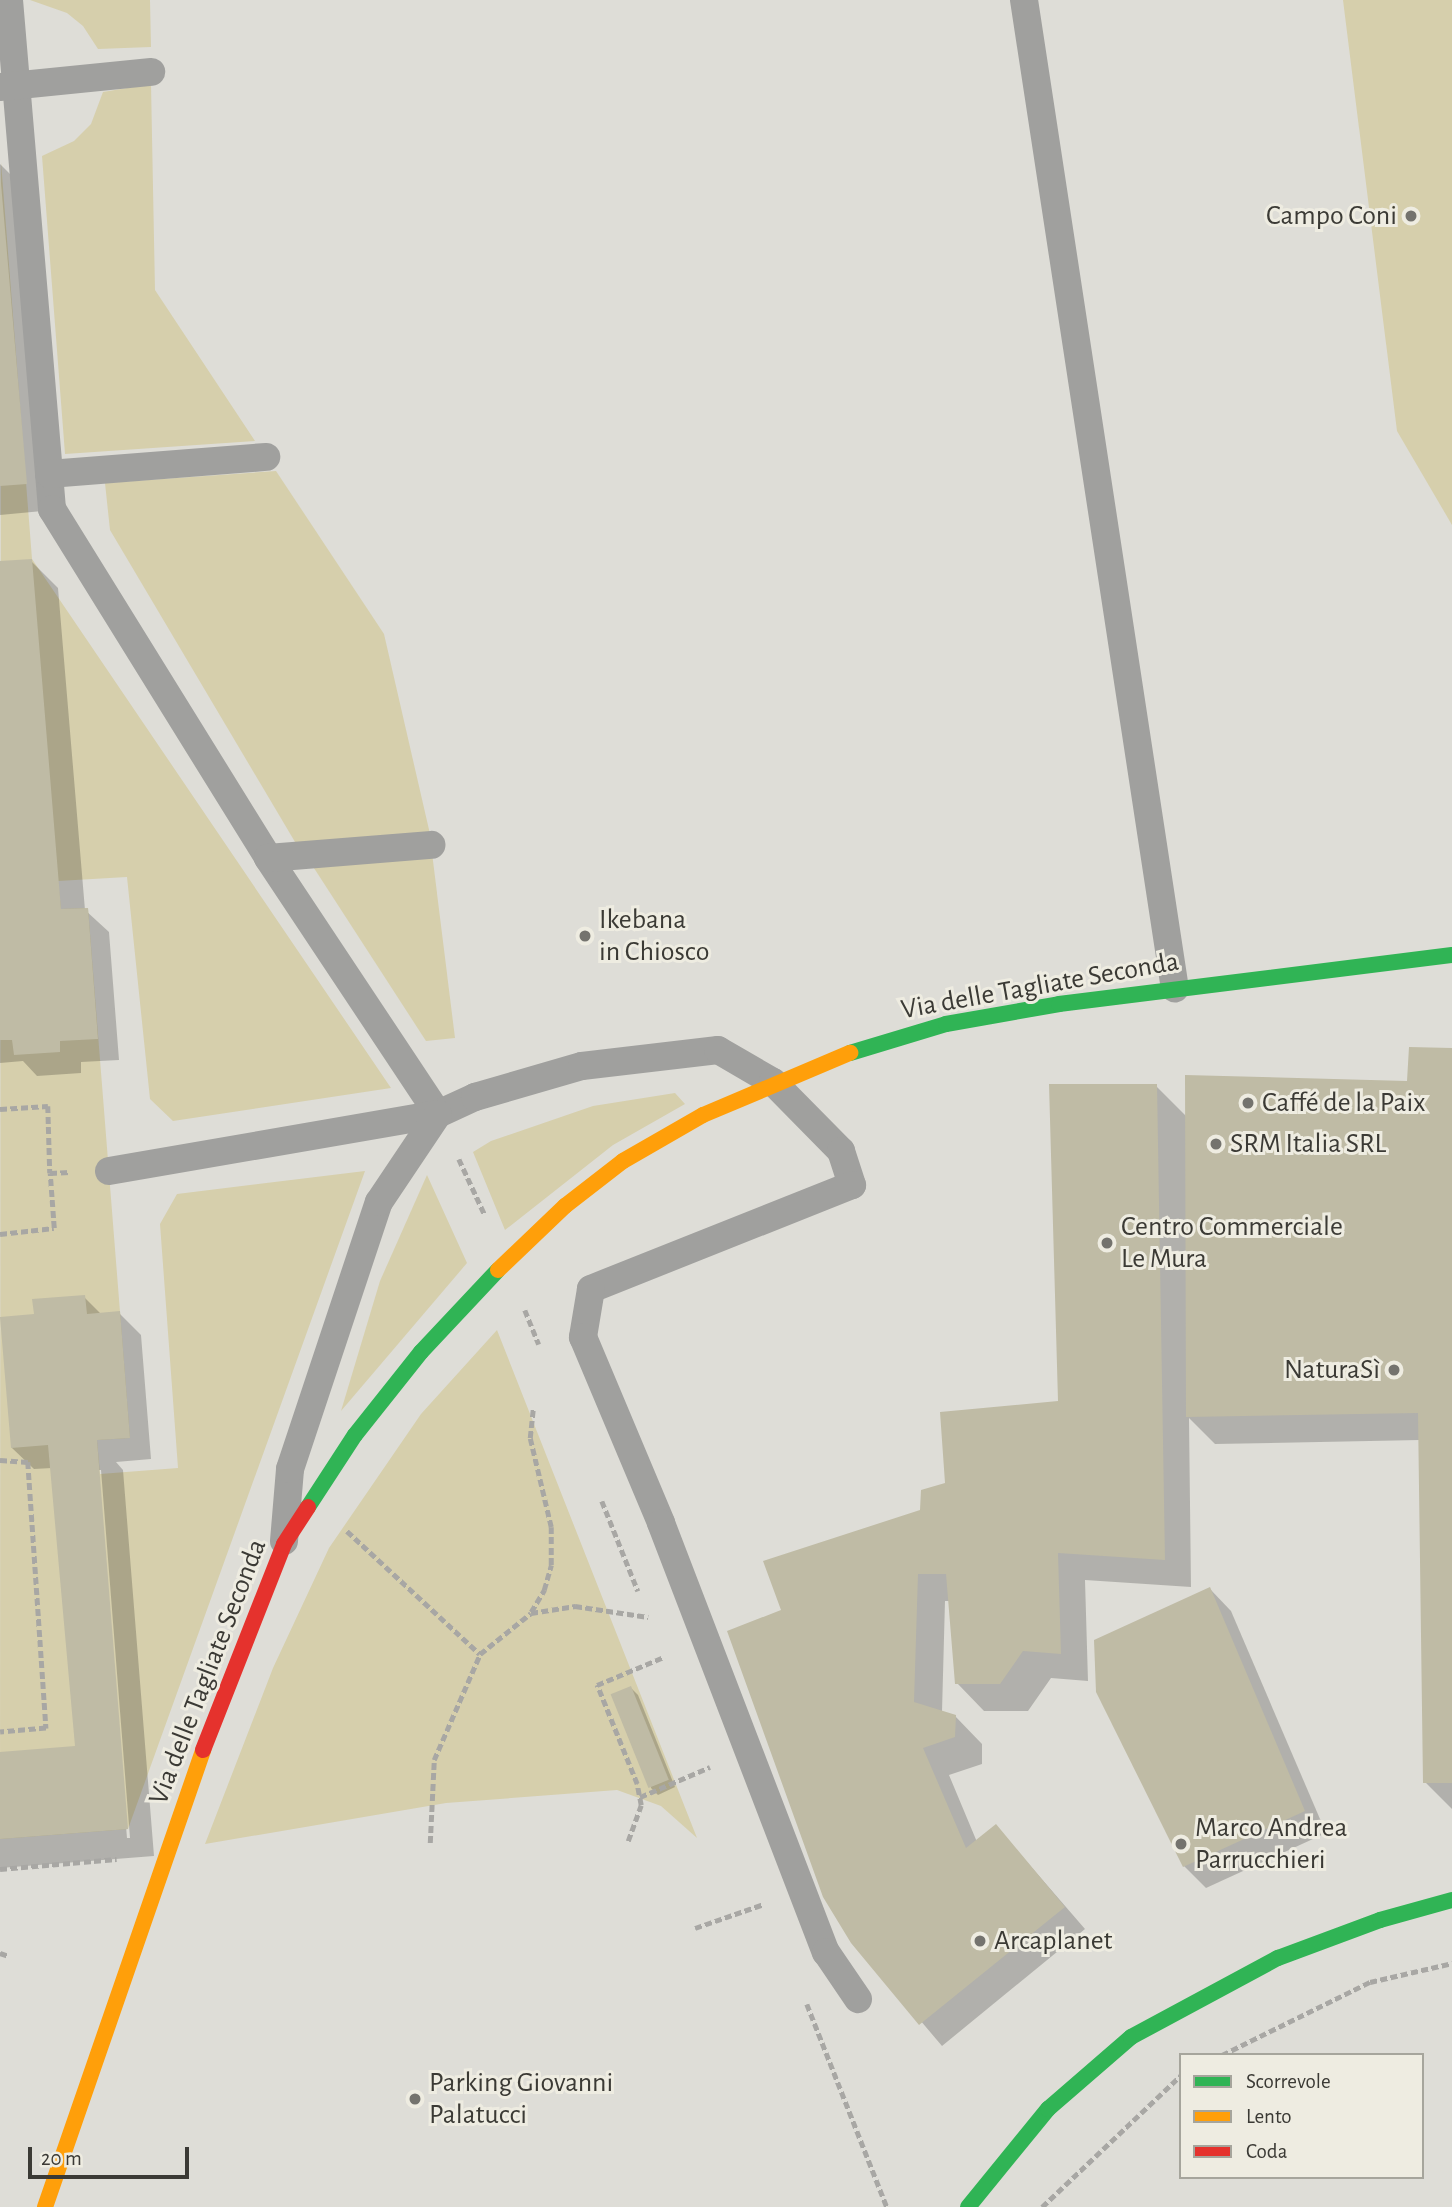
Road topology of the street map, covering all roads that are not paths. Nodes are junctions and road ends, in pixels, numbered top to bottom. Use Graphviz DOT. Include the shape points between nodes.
graph roads {
  1 [pos="9,0"];
  2 [pos="1024,0"];
  3 [pos="151,72"];
  4 [pos="8,87"];
  5 [pos="266,457"];
  6 [pos="49,474"];
  7 [pos="431,845"];
  8 [pos="268,859"];
  9 [pos="1452,955"];
  10 [pos="1175,989"];
  11 [pos="773,1082"];
  12 [pos="438,1114"];
  13 [pos="109,1171"];
  14 [pos="284,1544"];
  15 [pos="1452,1900"];
  16 [pos="858,1999"];
  17 [pos="44,2207"];
  18 [pos="968,2207"];
  1 -- 4 [label="lane"];
  2 -- 10 [label="lane"];
  3 -- 4 [label="lane"];
  4 -- 6 [label="lane"];
  5 -- 6 [label="lane"];
  6 -- 8 [label="lane" via="52,509"];
  7 -- 8 [label="lane"];
  8 -- 12 [label="lane"];
  9 -- 10 [label="main road, Via delle Tagliate Seconda"];
  10 -- 11 [label="main road, Via delle Tagliate Seconda" via="946,1024 882,1041"];
  11 -- 12 [label="lane" via="718,1050 582,1066 475,1097"];
  11 -- 14 [label="main road, Via delle Tagliate Seconda" via="665,1135 565,1206 506,1261 421,1352"];
  11 -- 16 [label="lane" via="841,1151 852,1185 590,1289 583,1337 661,1523 826,1952"];
  12 -- 13 [label="lane"];
  12 -- 14 [label="lane" via="380,1202 290,1469"];
  14 -- 17 [label="main road, Via delle Tagliate Seconda" via="259,1599 166,1855"];
  15 -- 18 [label="main road" via="1380,1920 1278,1958 1193,2000 1131,2038 1048,2109"];
}
